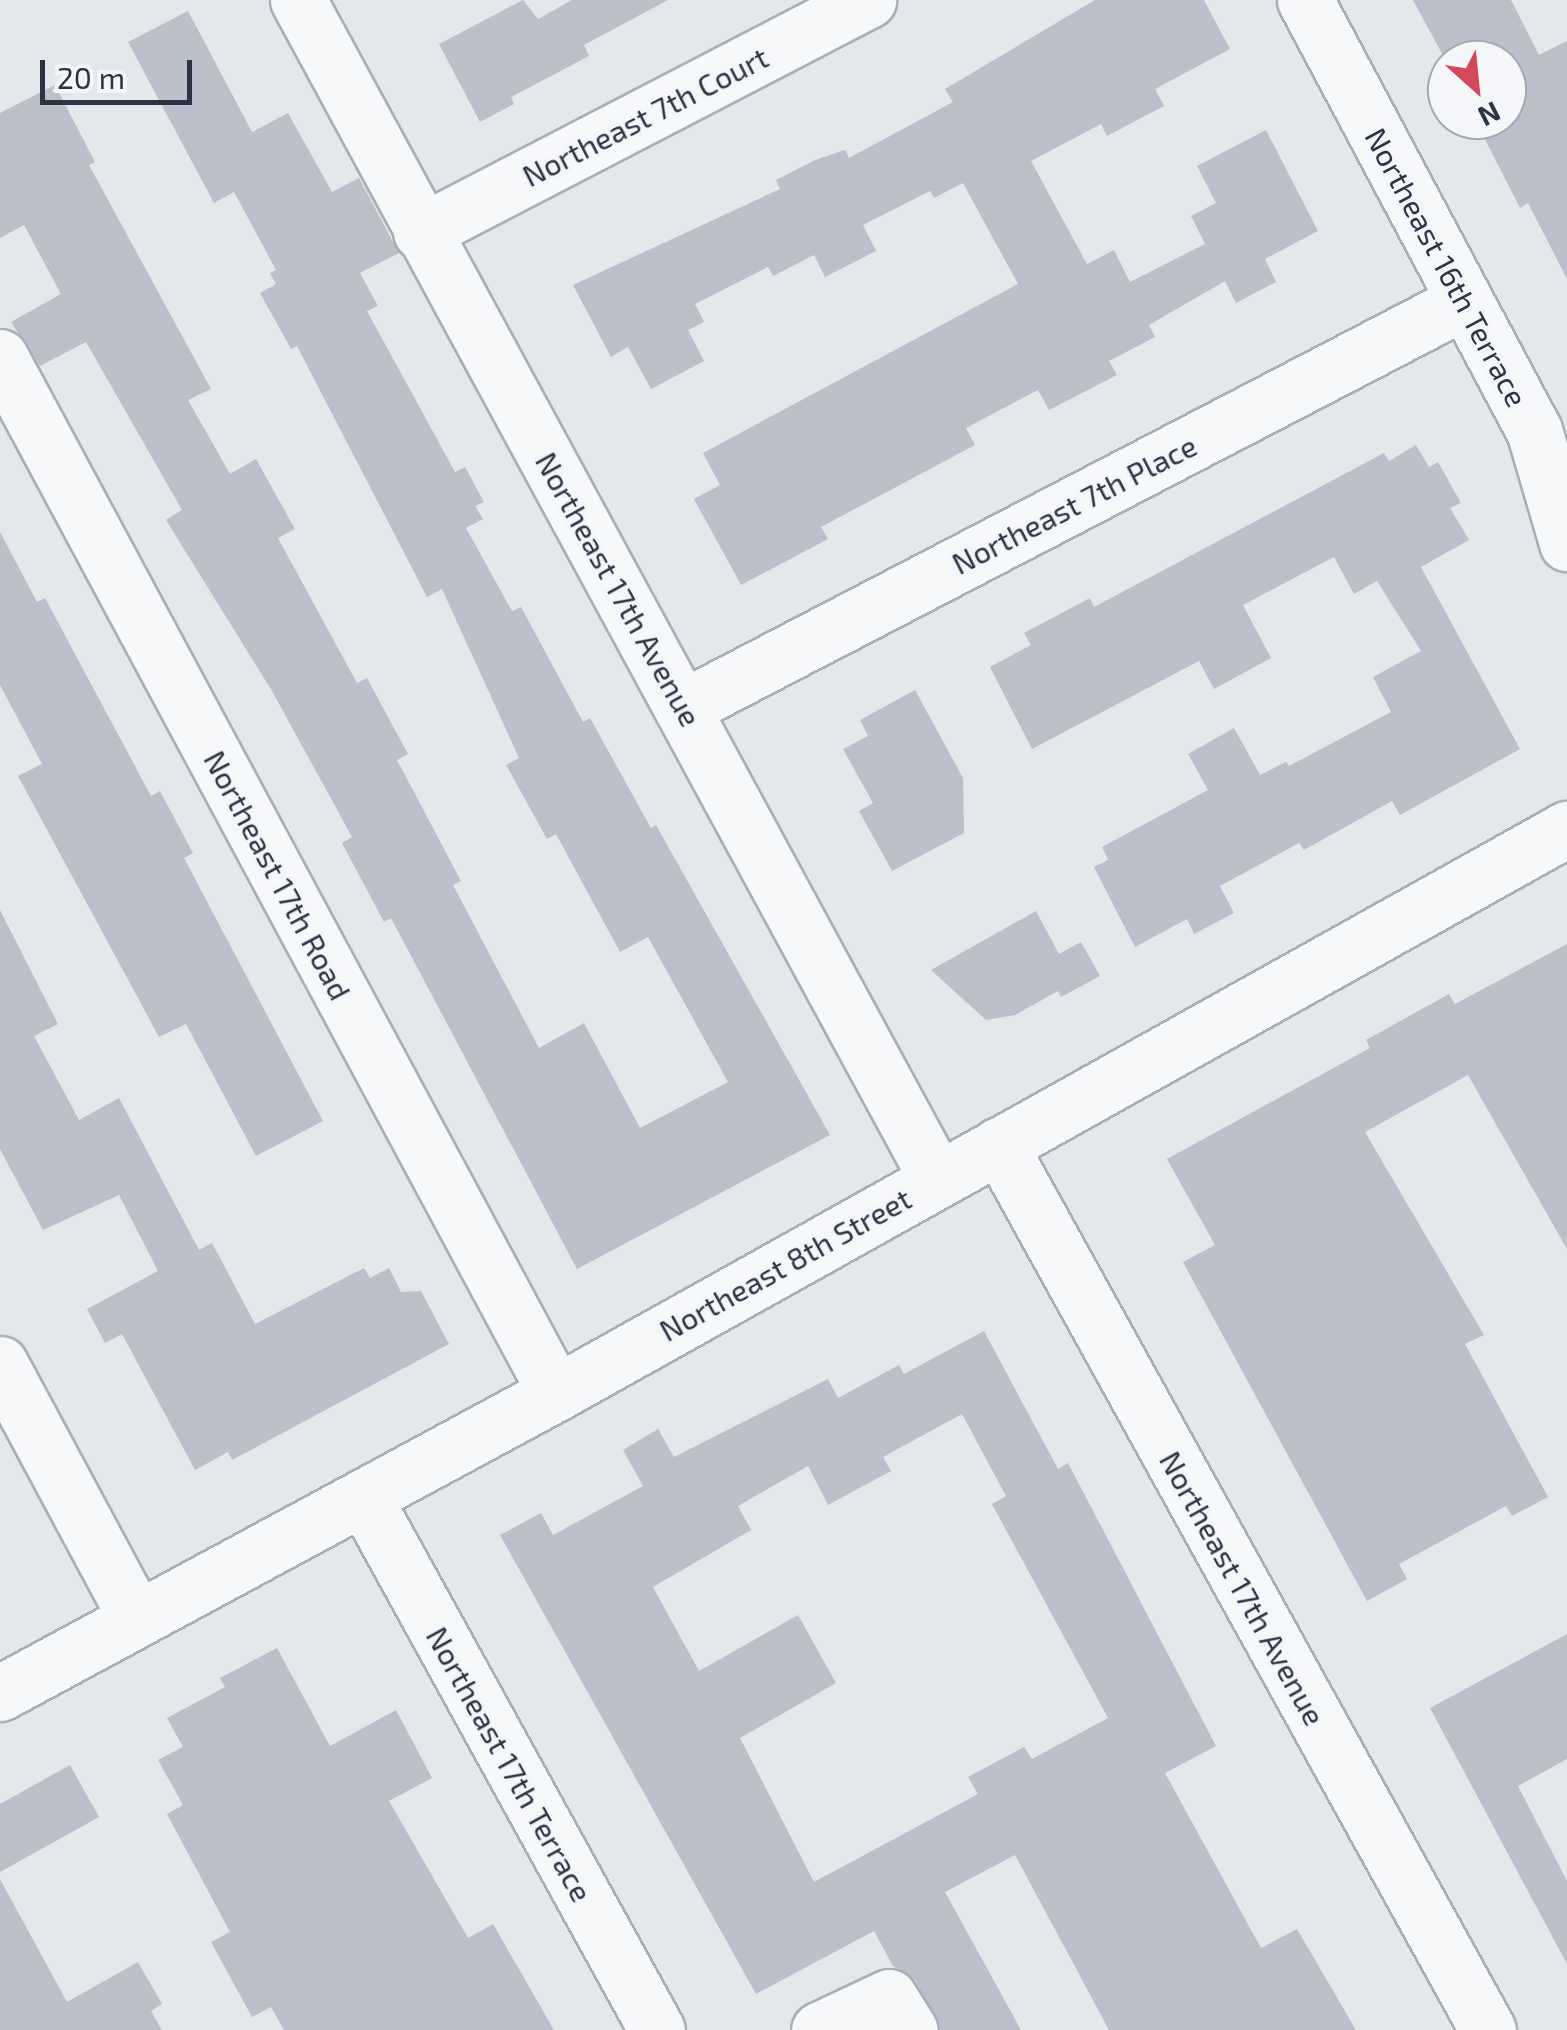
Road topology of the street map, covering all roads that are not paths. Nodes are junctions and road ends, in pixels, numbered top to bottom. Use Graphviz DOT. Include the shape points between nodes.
graph roads {
  1 [pos="298,0"];
  2 [pos="868,0"];
  3 [pos="1305,0"];
  4 [pos="421,232"];
  5 [pos="1464,301"];
  6 [pos="0,356"];
  7 [pos="1567,543"];
  8 [pos="684,707"];
  9 [pos="1567,829"];
  10 [pos="999,1145"];
  11 [pos="937,1179"];
  12 [pos="0,1364"];
  13 [pos="556,1393"];
  14 [pos="364,1498"];
  15 [pos="137,1618"];
  16 [pos="0,1693"];
  17 [pos="656,2030"];
  18 [pos="819,2030"];
  19 [pos="910,2030"];
  20 [pos="1488,2030"];
  1 -- 4 [label="street, Northeast 17th Avenue"];
  2 -- 4 [label="street, Northeast 7th Court"];
  3 -- 5 [label="street, Northeast 16th Terrace"];
  4 -- 8 [label="street, Northeast 17th Avenue"];
  5 -- 7 [label="street, Northeast 16th Terrace" via="1534,430"];
  5 -- 8 [label="street, Northeast 7th Place"];
  6 -- 13 [label="street, Northeast 17th Road"];
  8 -- 11 [label="street, Northeast 17th Avenue"];
  9 -- 10 [label="street, Northeast 8th Street"];
  10 -- 11 [label="street, Northeast 8th Street"];
  10 -- 20 [label="street, Northeast 17th Avenue"];
  11 -- 13 [label="street, Northeast 8th Street"];
  12 -- 15 [label="street"];
  13 -- 14 [label="street, Northeast 8th Street"];
  14 -- 15 [label="street, Northeast 8th Street"];
  14 -- 17 [label="street, Northeast 17th Terrace"];
  15 -- 16 [label="street, Northeast 8th Street"];
  18 -- 19 [label="street" via="888,1997"];
}
